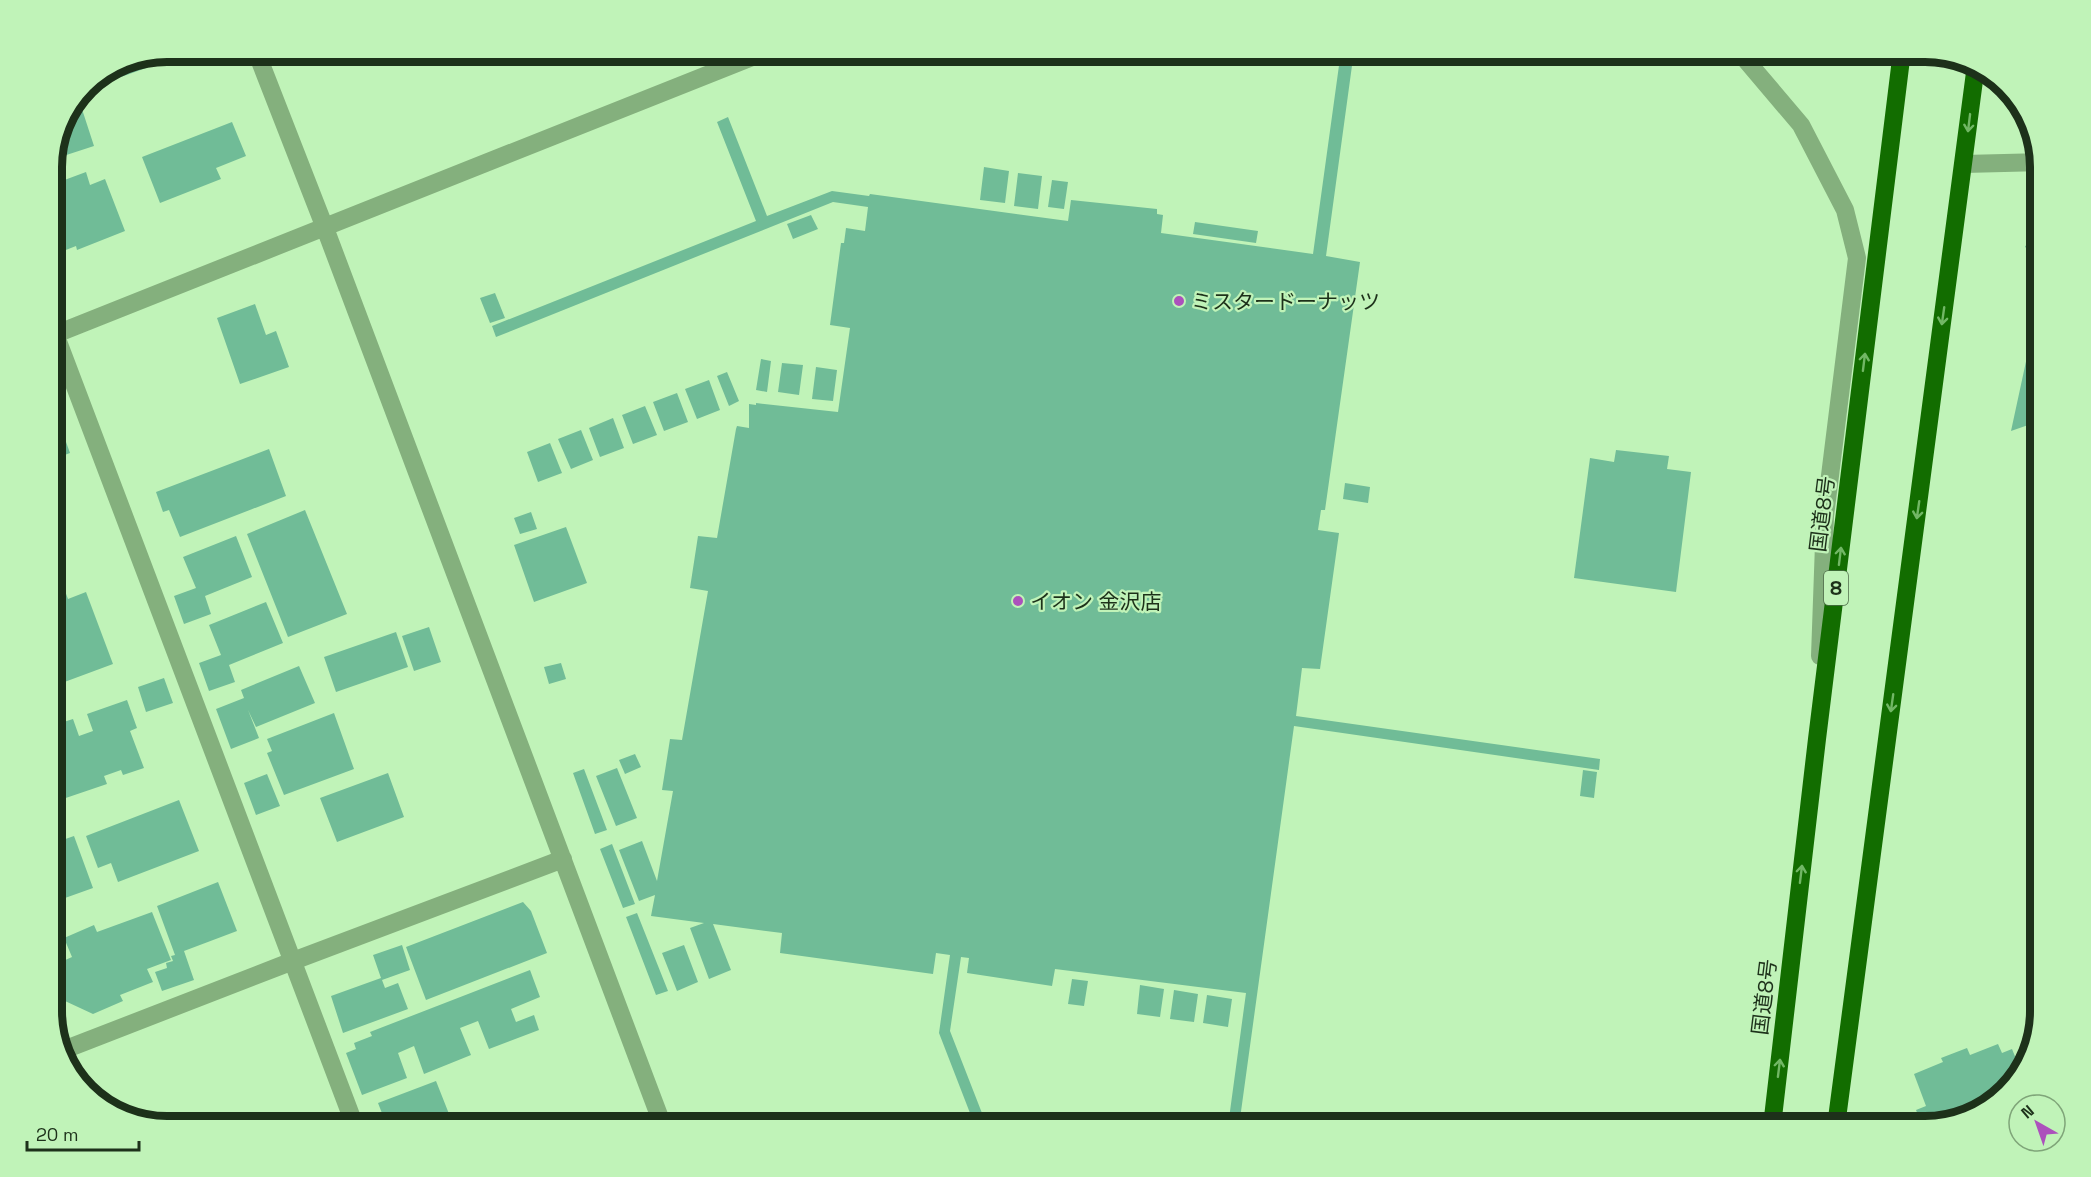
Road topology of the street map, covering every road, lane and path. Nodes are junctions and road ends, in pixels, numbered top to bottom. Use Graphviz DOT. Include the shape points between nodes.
graph roads {
  1 [pos="260,62"];
  2 [pos="740,62"];
  3 [pos="1748,62"];
  4 [pos="1901,62"];
  5 [pos="1975,75"];
  6 [pos="2029,162"];
  7 [pos="1964,164"];
  8 [pos="325,228"];
  9 [pos="62,328"];
  10 [pos="62,355"];
  11 [pos="1817,739"];
  12 [pos="563,859"];
  13 [pos="293,961"];
  14 [pos="69,1048"];
  15 [pos="352,1116"];
  16 [pos="659,1116"];
  17 [pos="1773,1116"];
  18 [pos="1837,1116"];
  1 -- 8 [label="street"];
  2 -- 8 [label="street"];
  3 -- 11 [label="street" via="1801,125 1845,210 1857,258 1825,516"];
  11 -- 4 [label="highway, 国道8号 / 8, one-way"];
  5 -- 7 [label="highway, one-way"];
  6 -- 7 [label="street"];
  7 -- 18 [label="highway, one-way"];
  8 -- 9 [label="street"];
  8 -- 12 [label="street"];
  10 -- 13 [label="street"];
  17 -- 11 [label="highway, 国道8号 / 8, one-way"];
  12 -- 13 [label="street"];
  12 -- 16 [label="street"];
  13 -- 14 [label="street"];
  13 -- 15 [label="street"];
}
